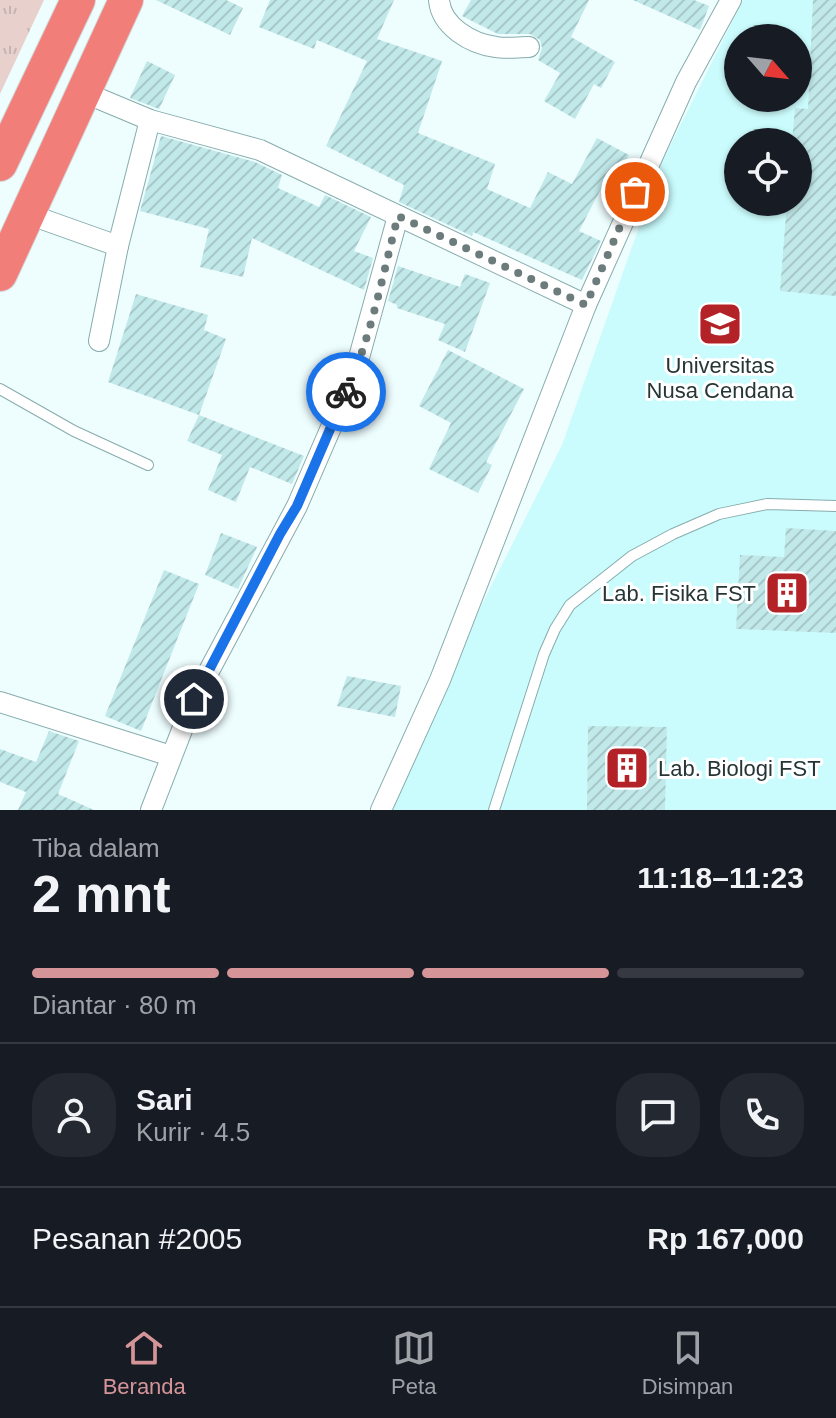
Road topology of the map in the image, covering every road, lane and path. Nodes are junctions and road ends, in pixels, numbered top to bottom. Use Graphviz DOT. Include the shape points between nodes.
graph roads {
  1 [pos="78,0"];
  2 [pos="126,0"];
  3 [pos="439,0"];
  4 [pos="731,0"];
  5 [pos="529,47"];
  6 [pos="83,92"];
  7 [pos="150,120"];
  8 [pos="0,164"];
  9 [pos="28,214"];
  10 [pos="398,216"];
  11 [pos="118,246"];
  12 [pos="0,274"];
  13 [pos="586,305"];
  14 [pos="99,341"];
  15 [pos="0,389"];
  16 [pos="148,465"];
  17 [pos="836,506"];
  18 [pos="0,702"];
  19 [pos="171,756"];
  20 [pos="151,810"];
  21 [pos="381,810"];
  22 [pos="494,810"];
  1 -- 8 [label="highway"];
  2 -- 6 [label="highway"];
  3 -- 5 [label="street" via="446,21 467,38 495,47"];
  4 -- 13 [label="street" via="686,82"];
  6 -- 7 [label="street"];
  6 -- 9 [label="highway"];
  7 -- 10 [label="street" via="260,150"];
  7 -- 11 [label="street"];
  9 -- 11 [label="street"];
  9 -- 12 [label="highway"];
  10 -- 13 [label="street"];
  10 -- 19 [label="street" via="355,372 297,506 205,678"];
  11 -- 14 [label="street"];
  13 -- 21 [label="street" via="440,680"];
  15 -- 16 [label="lane"];
  17 -- 22 [label="lane" via="767,504 719,514 632,556 570,605 544,654"];
  18 -- 19 [label="street"];
  19 -- 20 [label="street"];
}
